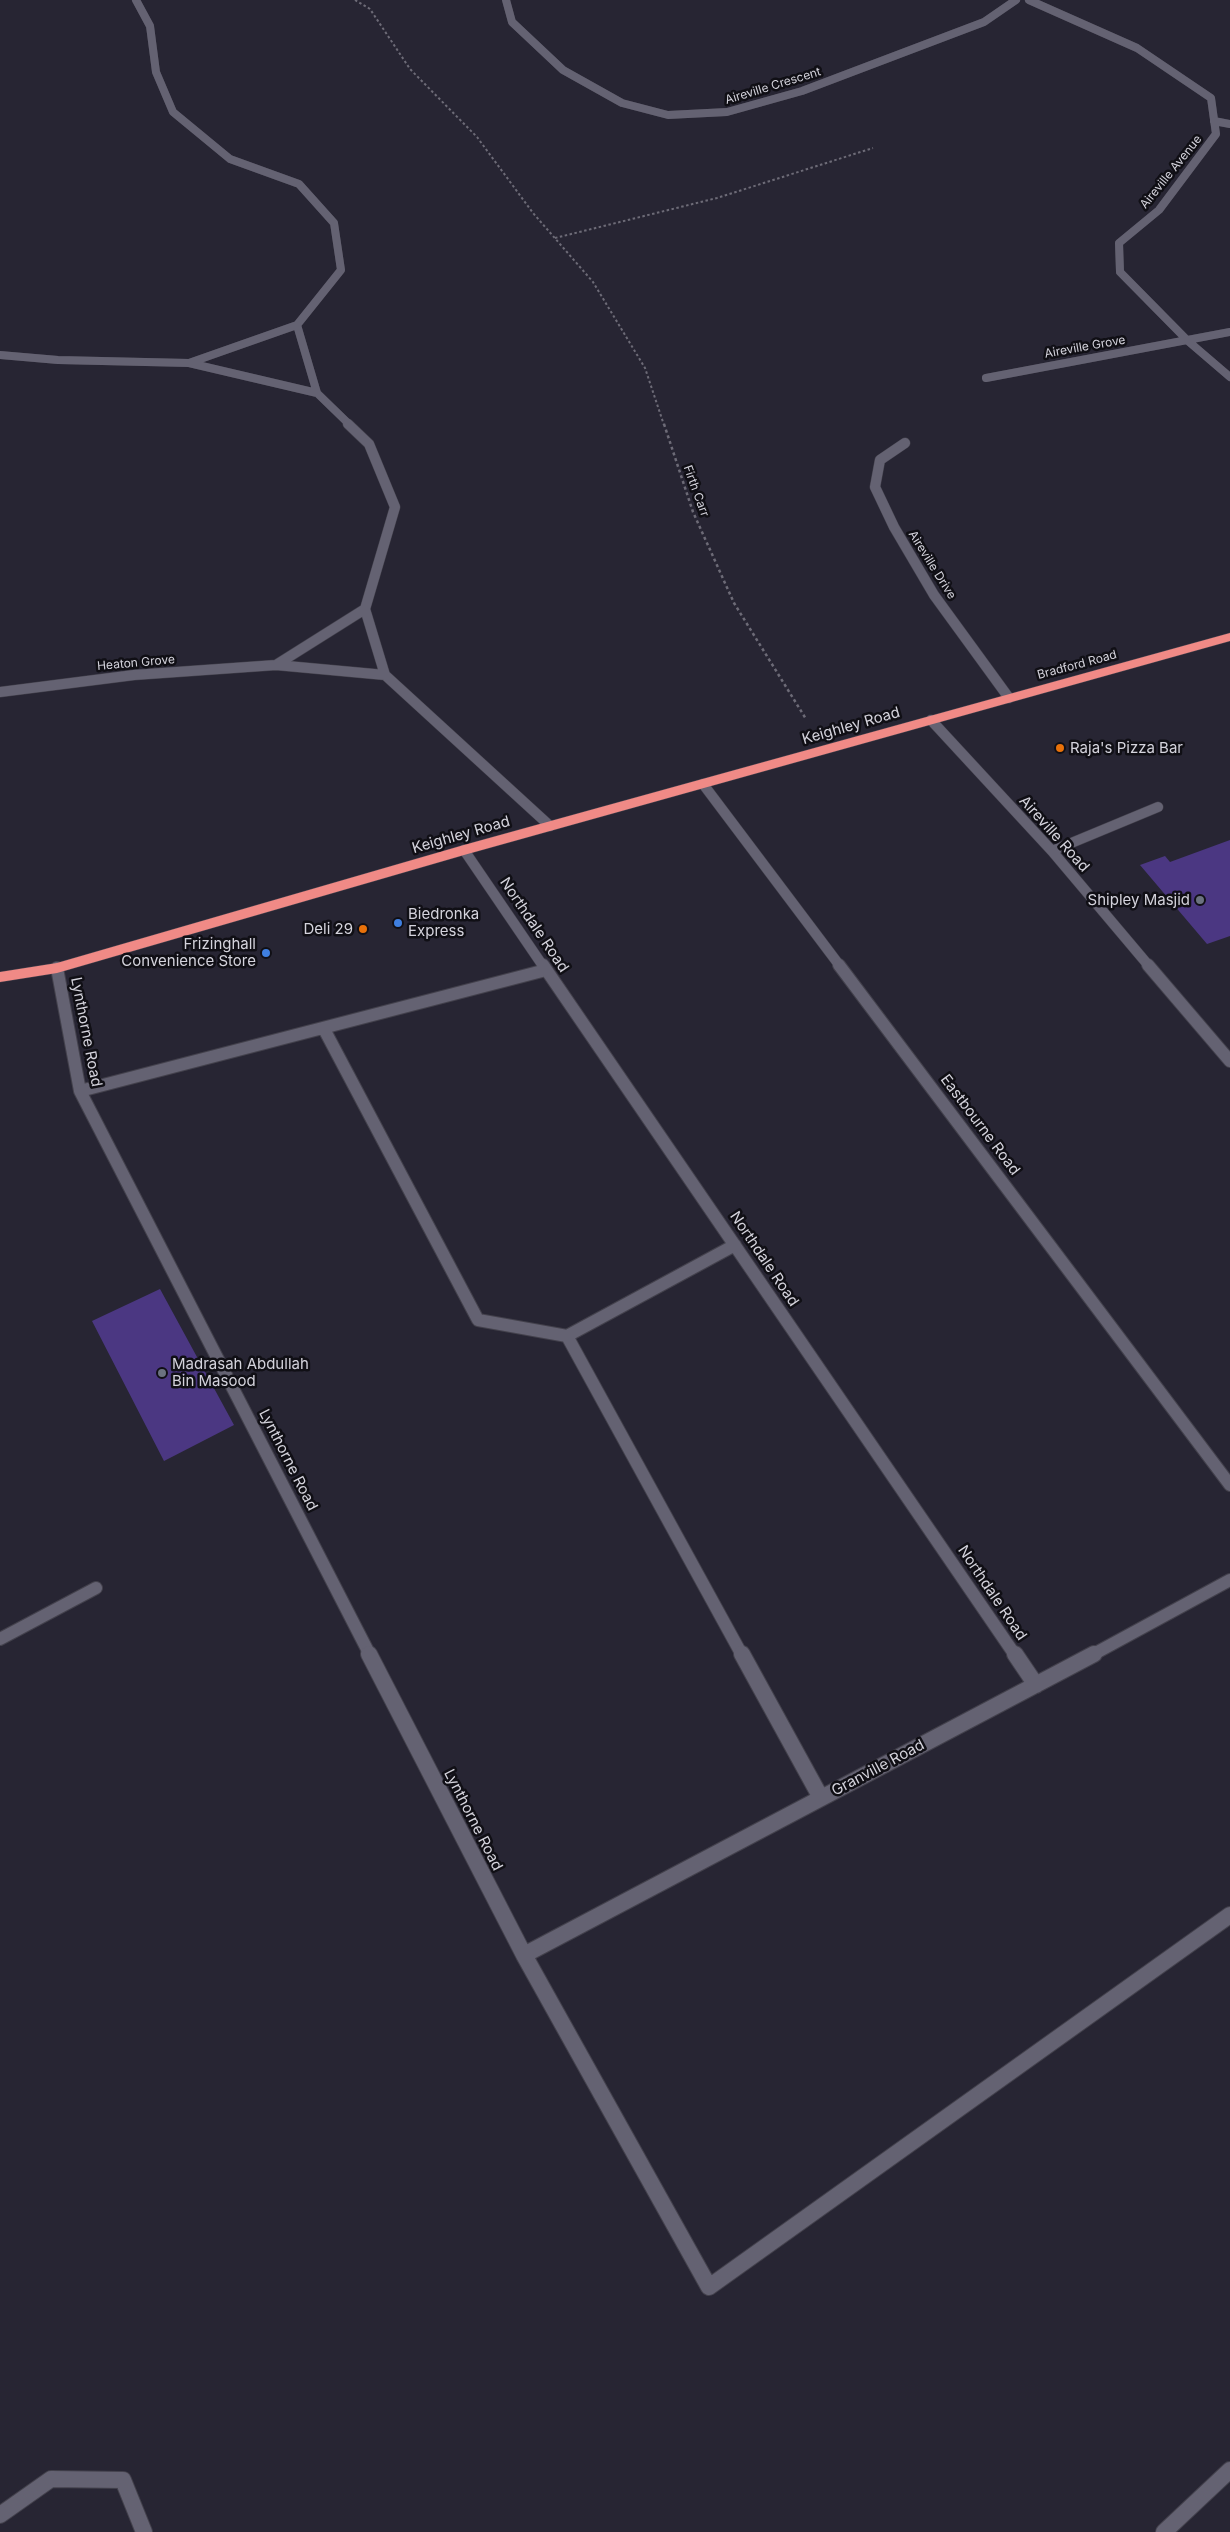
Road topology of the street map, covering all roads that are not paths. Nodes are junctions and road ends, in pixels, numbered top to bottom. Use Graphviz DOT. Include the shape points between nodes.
graph roads {
  1 [pos="136,0"];
  2 [pos="506,0"];
  3 [pos="1016,0"];
  4 [pos="1029,0"];
  5 [pos="1214,120"];
  6 [pos="1230,124"];
  7 [pos="297,325"];
  8 [pos="1230,332"];
  9 [pos="1188,341"];
  10 [pos="0,355"];
  11 [pos="189,363"];
  12 [pos="986,378"];
  13 [pos="1230,378"];
  14 [pos="317,393"];
  15 [pos="905,443"];
  16 [pos="366,609"];
  17 [pos="1230,637"];
  18 [pos="276,666"];
  19 [pos="385,675"];
  20 [pos="0,692"];
  21 [pos="1009,698"];
  22 [pos="931,720"];
  23 [pos="703,784"];
  24 [pos="1158,808"];
  25 [pos="550,826"];
  26 [pos="464,850"];
  27 [pos="1052,851"];
  28 [pos="57,968"];
  29 [pos="546,970"];
  30 [pos="0,977"];
  31 [pos="324,1028"];
  32 [pos="1230,1061"];
  33 [pos="80,1091"];
  34 [pos="734,1245"];
  35 [pos="567,1336"];
  36 [pos="1230,1485"];
  37 [pos="1230,1580"];
  38 [pos="96,1588"];
  39 [pos="0,1639"];
  40 [pos="1036,1685"];
  41 [pos="821,1798"];
  42 [pos="1230,1915"];
  43 [pos="524,1955"];
  44 [pos="1230,2470"];
  45 [pos="0,2515"];
  46 [pos="144,2532"];
  47 [pos="1164,2532"];
  1 -- 7 [label="street" via="150,26 156,72 173,112 230,159 300,184 334,223 341,270"];
  2 -- 3 [label="street, Aireville Crescent" via="512,22 563,70 622,103 668,115 727,112 802,91 984,22"];
  4 -- 5 [label="street, Aireville Avenue" via="1137,48 1212,98"];
  5 -- 6 [label="street"];
  5 -- 9 [label="street, Aireville Avenue" via="1216,134 1187,174 1159,210 1119,244 1120,272"];
  7 -- 11 [label="street"];
  7 -- 14 [label="street"];
  8 -- 9 [label="street, Aireville Grove"];
  9 -- 12 [label="street, Aireville Grove"];
  9 -- 13 [label="street, Aireville Avenue"];
  10 -- 11 [label="street" via="58,360"];
  11 -- 14 [label="street"];
  14 -- 16 [label="street" via="369,444 395,507"];
  15 -- 21 [label="street, Aireville Drive" via="880,460 875,487 894,527 934,595"];
  16 -- 18 [label="street, Heaton Grove"];
  16 -- 19 [label="street"];
  17 -- 21 [label="highway, Bradford Road"];
  18 -- 19 [label="street, Heaton Grove"];
  18 -- 20 [label="street, Heaton Grove" via="134,675"];
  19 -- 25 [label="street"];
  21 -- 22 [label="highway, Bradford Road"];
  22 -- 23 [label="highway, Keighley Road"];
  22 -- 27 [label="street, Aireville Road"];
  23 -- 25 [label="highway, Keighley Road"];
  23 -- 36 [label="street, Eastbourne Road"];
  24 -- 27 [label="street"];
  25 -- 26 [label="highway, Keighley Road"];
  26 -- 28 [label="highway, Keighley Road"];
  26 -- 29 [label="street, Northdale Road"];
  27 -- 32 [label="street, Aireville Road"];
  28 -- 30 [label="highway, Keighley Road"];
  28 -- 33 [label="street, Lynthorne Road"];
  29 -- 31 [label="street"];
  29 -- 34 [label="street, Northdale Road"];
  31 -- 33 [label="street"];
  31 -- 35 [label="street" via="478,1320"];
  33 -- 43 [label="street, Lynthorne Road"];
  34 -- 35 [label="street"];
  34 -- 40 [label="street, Northdale Road"];
  35 -- 41 [label="street"];
  37 -- 40 [label="street, Granville Road"];
  38 -- 39 [label="street"];
  40 -- 41 [label="street, Granville Road"];
  41 -- 43 [label="street, Granville Road"];
  42 -- 43 [label="street, Lynthorne Road" via="709,2287"];
  44 -- 47 [label="street"];
  45 -- 46 [label="street" via="51,2479 123,2480"];
}
